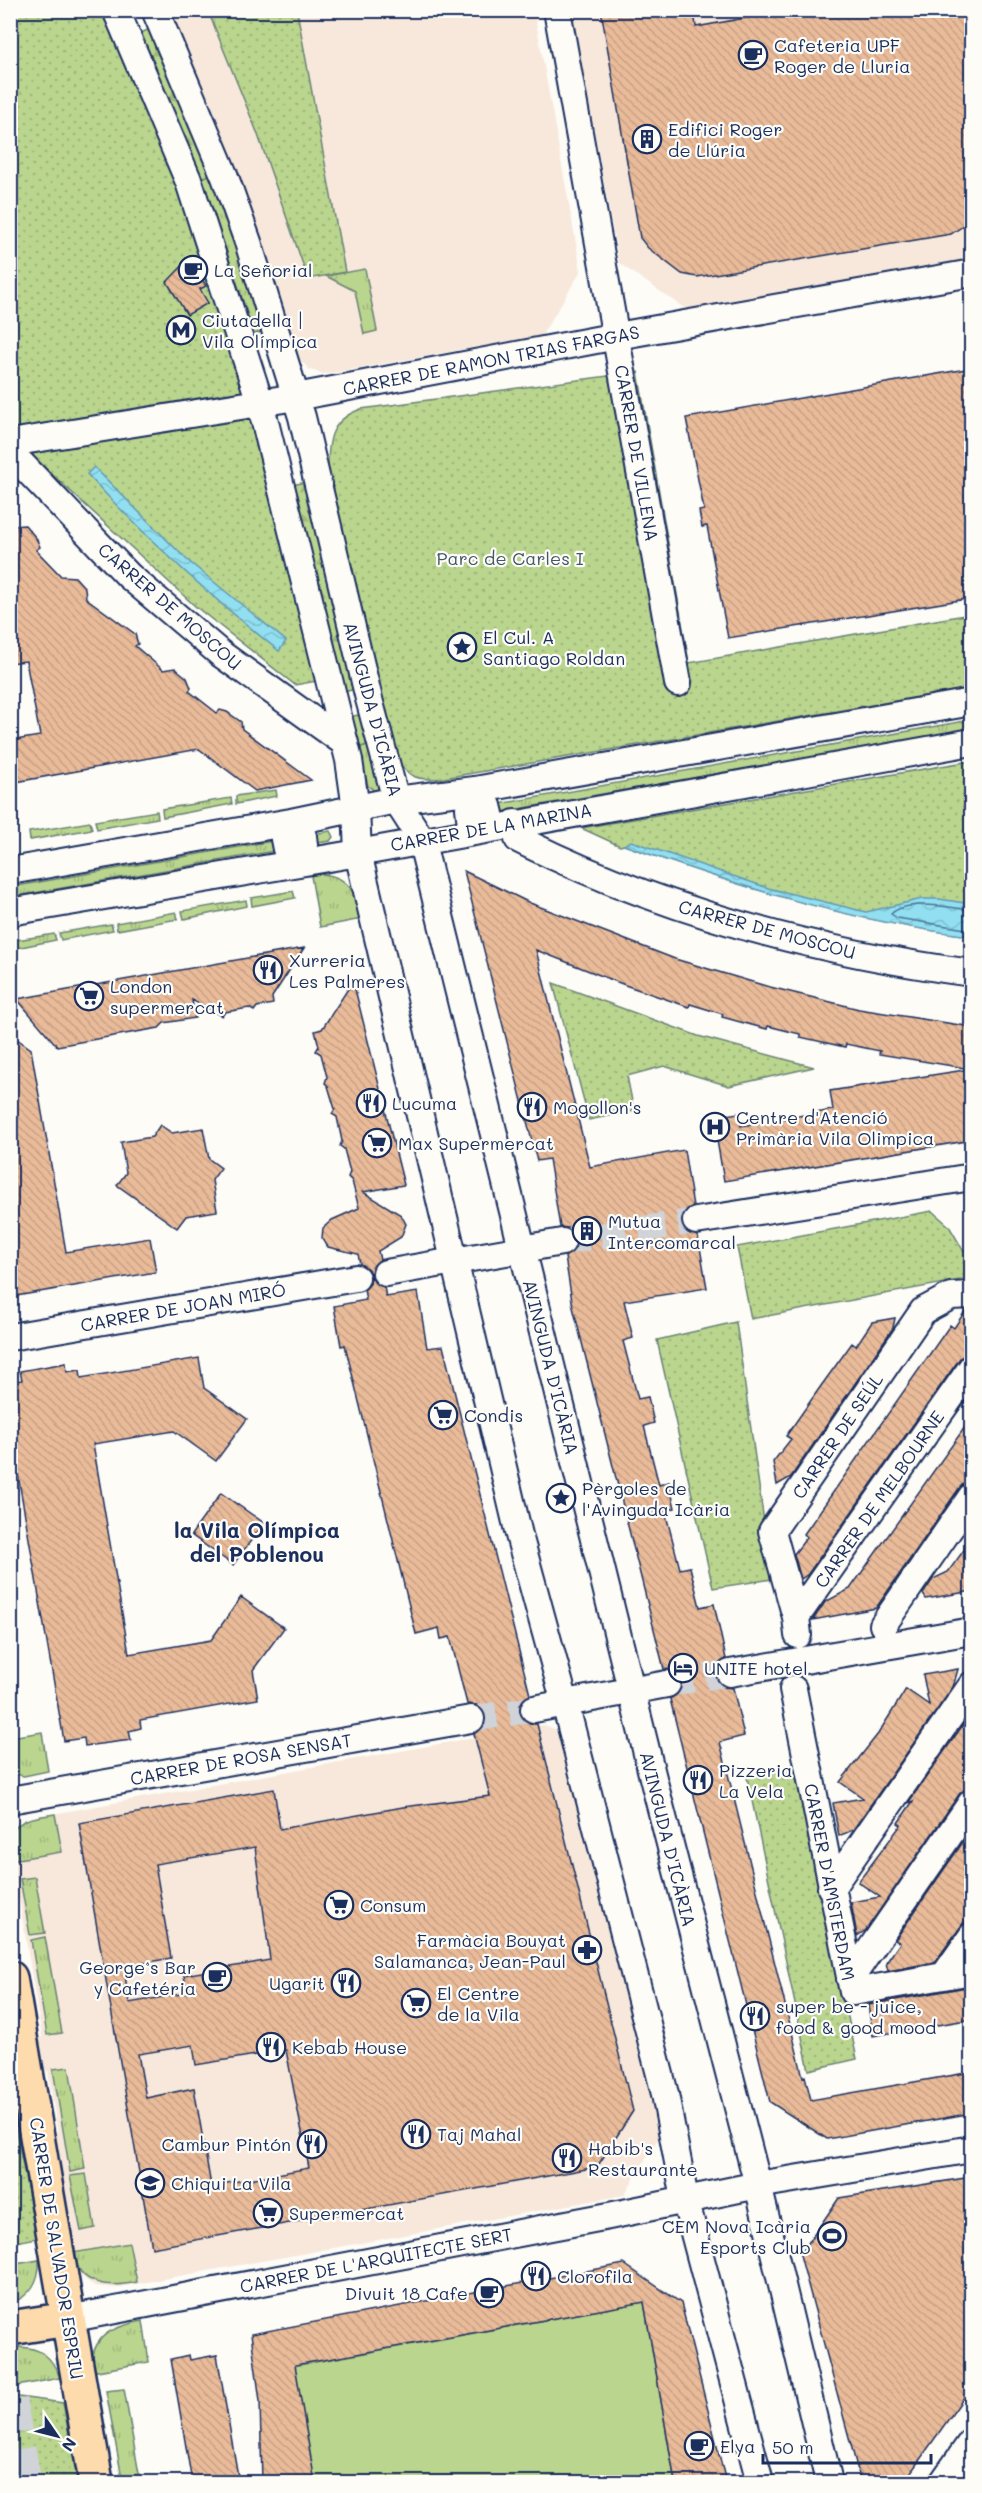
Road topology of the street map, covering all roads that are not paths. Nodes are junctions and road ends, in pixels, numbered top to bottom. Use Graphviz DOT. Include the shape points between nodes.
graph roads {
  1 [pos="116,10"];
  2 [pos="155,10"];
  3 [pos="557,10"];
  4 [pos="972,273"];
  5 [pos="617,336"];
  6 [pos="296,397"];
  7 [pos="260,402"];
  8 [pos="10,443"];
  9 [pos="10,452"];
  10 [pos="678,683"];
  11 [pos="972,702"];
  12 [pos="972,742"];
  13 [pos="345,743"];
  14 [pos="396,800"];
  15 [pos="356,809"];
  16 [pos="515,823"];
  17 [pos="421,839"];
  18 [pos="358,853"];
  19 [pos="10,871"];
  20 [pos="10,912"];
  21 [pos="972,973"];
  22 [pos="972,1177"];
  23 [pos="696,1221"];
  24 [pos="562,1242"];
  25 [pos="521,1248"];
  26 [pos="455,1261"];
  27 [pos="386,1273"];
  28 [pos="356,1278"];
  29 [pos="972,1295"];
  30 [pos="10,1337"];
  31 [pos="972,1367"];
  32 [pos="972,1496"];
  33 [pos="883,1625"];
  34 [pos="797,1626"];
  35 [pos="972,1631"];
  36 [pos="730,1673"];
  37 [pos="667,1684"];
  38 [pos="972,1686"];
  39 [pos="793,1689"];
  40 [pos="632,1690"];
  41 [pos="565,1703"];
  42 [pos="534,1709"];
  43 [pos="471,1719"];
  44 [pos="10,1800"];
  45 [pos="972,1802"];
  46 [pos="831,1888"];
  47 [pos="972,1936"];
  48 [pos="972,1971"];
  49 [pos="944,1976"];
  50 [pos="10,1978"];
  51 [pos="850,1979"];
  52 [pos="972,2148"];
  53 [pos="758,2185"];
  54 [pos="685,2199"];
  55 [pos="68,2319"];
  56 [pos="10,2328"];
  57 [pos="972,2441"];
  58 [pos="96,2482"];
  59 [pos="759,2482"];
  60 [pos="829,2482"];
  61 [pos="943,2482"];
  1 -- 7 [label="street, AVINGUDA D'ICÀRIA" via="189,182"];
  2 -- 6 [label="street, AVINGUDA D'ICÀRIA" via="225,177"];
  3 -- 5 [label="street, CARRER DE VILLENA"];
  4 -- 5 [label="street, CARRER DE RAMON TRIAS FARGAS"];
  5 -- 6 [label="street, CARRER DE RAMON TRIAS FARGAS"];
  5 -- 10 [label="street, CARRER DE VILLENA"];
  6 -- 7 [label="street, CARRER DE RAMON TRIAS FARGAS"];
  6 -- 14 [label="street, AVINGUDA D'ICÀRIA"];
  7 -- 8 [label="street, CARRER DE RAMON TRIAS FARGAS"];
  7 -- 13 [label="street, AVINGUDA D'ICÀRIA"];
  9 -- 13 [label="street, CARRER DE MOSCOU" via="129,576 221,654"];
  11 -- 14 [label="street" via="475,790"];
  12 -- 16 [label="street, CARRER DE LA MARINA"];
  13 -- 15 [label="street, AVINGUDA D'ICÀRIA"];
  14 -- 15 [label="street"];
  14 -- 17 [label="street, AVINGUDA D'ICÀRIA"];
  15 -- 18 [label="street, AVINGUDA D'ICÀRIA"];
  15 -- 19 [label="street"];
  16 -- 17 [label="street, CARRER DE LA MARINA"];
  16 -- 21 [label="street, CARRER DE MOSCOU" via="518,839 583,871 705,915 894,962"];
  17 -- 18 [label="street, CARRER DE LA MARINA"];
  17 -- 25 [label="street, AVINGUDA D'ICÀRIA"];
  18 -- 20 [label="street, CARRER DE LA MARINA"];
  18 -- 26 [label="street, AVINGUDA D'ICÀRIA"];
  22 -- 23 [label="street"];
  24 -- 25 [label="street"];
  25 -- 26 [label="street"];
  25 -- 40 [label="street, AVINGUDA D'ICÀRIA"];
  26 -- 27 [label="street"];
  26 -- 41 [label="street, AVINGUDA D'ICÀRIA" via="519,1535"];
  28 -- 30 [label="street, CARRER DE JOAN MIRÓ"];
  29 -- 34 [label="street, CARRER DE SEÚL" via="951,1296 923,1311 772,1532"];
  31 -- 34 [label="street, CARRER DE MELBOURNE"];
  32 -- 33 [label="street"];
  35 -- 36 [label="street"];
  37 -- 40 [label="street"];
  38 -- 46 [label="street"];
  39 -- 46 [label="street, CARRER D'AMSTERDAM"];
  40 -- 41 [label="street"];
  40 -- 53 [label="street, AVINGUDA D'ICÀRIA"];
  41 -- 42 [label="street"];
  41 -- 54 [label="street, AVINGUDA D'ICÀRIA" via="665,2094"];
  43 -- 44 [label="street, CARRER DE ROSA SENSAT"];
  45 -- 51 [label="street"];
  46 -- 51 [label="street, CARRER D'AMSTERDAM"];
  47 -- 49 [label="street"];
  48 -- 49 [label="street, CARRER D'AMSTERDAM"];
  49 -- 51 [label="street, CARRER D'AMSTERDAM" via="853,1992"];
  50 -- 55 [label="main road, CARRER DE SALVADOR ESPRIU"];
  52 -- 53 [label="street"];
  53 -- 54 [label="street, CARRER DE L'ARQUITECTE SERT"];
  53 -- 60 [label="street, AVINGUDA D'ICÀRIA"];
  54 -- 55 [label="street, CARRER DE L'ARQUITECTE SERT"];
  54 -- 59 [label="street, AVINGUDA D'ICÀRIA"];
  55 -- 56 [label="main road"];
  55 -- 58 [label="main road, CARRER DE SALVADOR ESPRIU"];
  57 -- 61 [label="street"];
}
